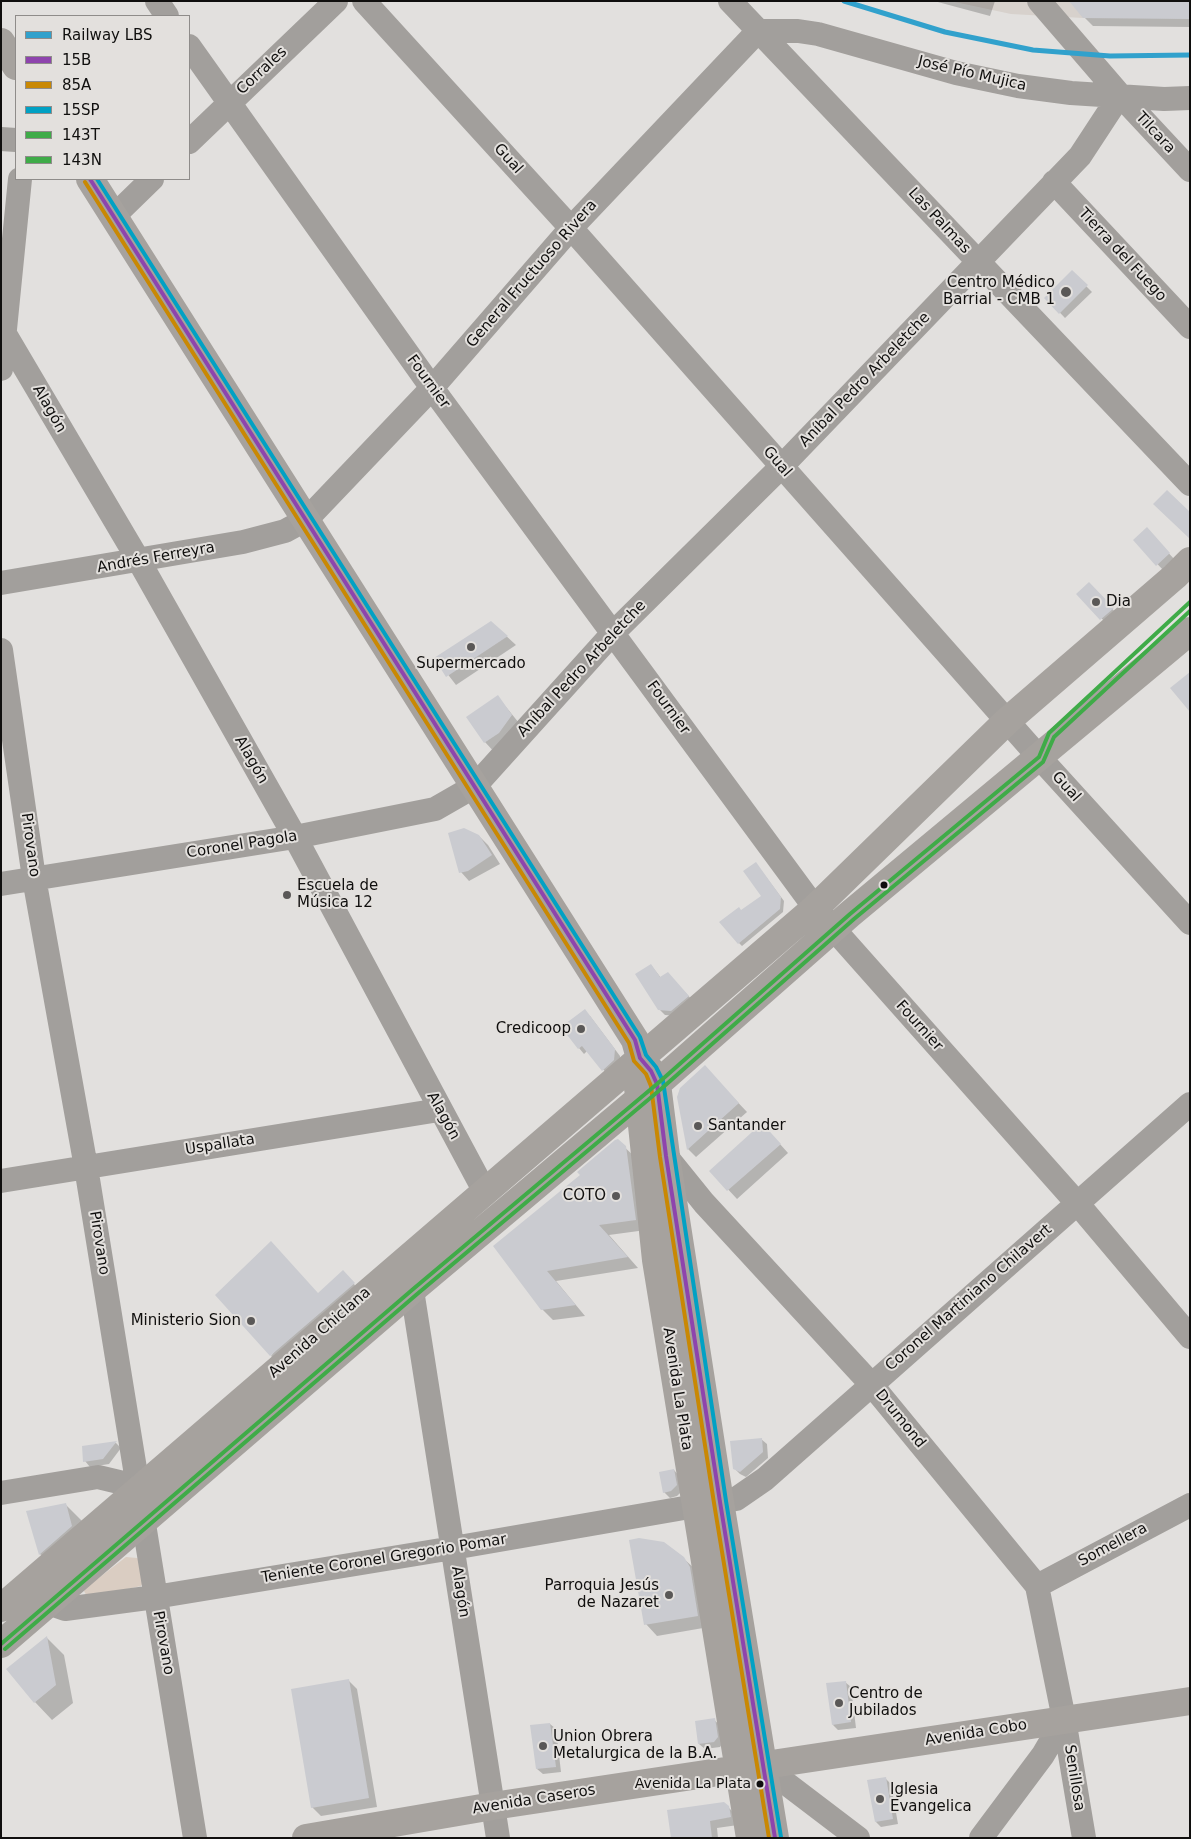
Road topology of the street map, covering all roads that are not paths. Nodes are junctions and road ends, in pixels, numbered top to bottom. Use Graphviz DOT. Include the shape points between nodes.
graph roads {
  1 [pos="156,1"];
  2 [pos="336,1"];
  3 [pos="364,1"];
  4 [pos="730,1"];
  5 [pos="1039,1"];
  6 [pos="166,15"];
  7 [pos="758,31"];
  8 [pos="1,42"];
  9 [pos="190,47"];
  10 [pos="15,64"];
  11 [pos="1120,95"];
  12 [pos="1190,98"];
  13 [pos="229,101"];
  14 [pos="1,139"];
  15 [pos="15,140"];
  16 [pos="190,141"];
  17 [pos="1190,170"];
  18 [pos="20,180"];
  19 [pos="91,180"];
  20 [pos="151,180"];
  21 [pos="1054,182"];
  22 [pos="114,216"];
  23 [pos="571,228"];
  24 [pos="978,263"];
  25 [pos="1190,327"];
  26 [pos="5,334"];
  27 [pos="1,369"];
  28 [pos="432,388"];
  29 [pos="781,467"];
  30 [pos="1190,484"];
  31 [pos="307,519"];
  32 [pos="139,561"];
  33 [pos="1185,571"];
  34 [pos="1,583"];
  35 [pos="1190,631"];
  36 [pos="613,633"];
  37 [pos="1,650"];
  38 [pos="1007,721"];
  39 [pos="1039,757"];
  40 [pos="475,786"];
  41 [pos="295,837"];
  42 [pos="34,878"];
  43 [pos="1,884"];
  44 [pos="815,908"];
  45 [pos="1190,923"];
  46 [pos="832,929"];
  47 [pos="640,1058"];
  48 [pos="647,1092"];
  49 [pos="1190,1104"];
  50 [pos="439,1110"];
  51 [pos="666,1156"];
  52 [pos="86,1167"];
  53 [pos="1,1181"];
  54 [pos="485,1192"];
  55 [pos="1077,1203"];
  56 [pos="412,1290"];
  57 [pos="1190,1337"];
  58 [pos="871,1384"];
  59 [pos="140,1487"];
  60 [pos="1,1493"];
  61 [pos="708,1504"];
  62 [pos="1190,1505"];
  63 [pos="144,1521"];
  64 [pos="453,1548"];
  65 [pos="1037,1586"];
  66 [pos="155,1597"];
  67 [pos="48,1603"];
  68 [pos="1,1608"];
  69 [pos="1,1644"];
  70 [pos="1190,1701"];
  71 [pos="1064,1719"];
  72 [pos="750,1766"];
  73 [pos="493,1806"];
  74 [pos="195,1838"];
  75 [pos="306,1838"];
  76 [pos="498,1838"];
  77 [pos="750,1838"];
  78 [pos="775,1838"];
  79 [pos="858,1838"];
  80 [pos="980,1838"];
  81 [pos="1084,1838"];
  1 -- 6 [label="street"];
  2 -- 13 [label="street, Corrales"];
  3 -- 23 [label="street, Gual"];
  4 -- 7 [label="street, Las Palmas"];
  5 -- 11 [label="street, Tilcara"];
  7 -- 11 [label="street, José Pío Mujica" via="818,34 956,73 1018,86"];
  7 -- 23 [label="street, General Fructuoso Rivera"];
  7 -- 24 [label="street, Las Palmas"];
  8 -- 10 [label="main road"];
  9 -- 13 [label="street, Fournier"];
  11 -- 12 [label="street, José Pío Mujica"];
  11 -- 17 [label="street, Tilcara"];
  11 -- 21 [label="street, Aníbal Pedro Arbeletche" via="1085,149"];
  13 -- 16 [label="street, Corrales"];
  13 -- 28 [label="street, Fournier"];
  14 -- 15 [label="street"];
  18 -- 26 [label="street"];
  19 -- 22 [label="main road, Avenida La Plata"];
  20 -- 22 [label="street"];
  21 -- 24 [label="street, Aníbal Pedro Arbeletche"];
  21 -- 25 [label="street, Tierra del Fuego"];
  22 -- 31 [label="main road, Avenida La Plata"];
  23 -- 28 [label="street, General Fructuoso Rivera"];
  23 -- 29 [label="street, Gual"];
  24 -- 29 [label="street, Aníbal Pedro Arbeletche"];
  24 -- 30 [label="street, Las Palmas"];
  26 -- 27 [label="street"];
  26 -- 32 [label="street, Alagón"];
  28 -- 31 [label="street, General Fructuoso Rivera"];
  28 -- 36 [label="street, Fournier"];
  29 -- 36 [label="street, Aníbal Pedro Arbeletche"];
  29 -- 38 [label="street, Gual"];
  31 -- 32 [label="street, Andrés Ferreyra" via="285,531 243,542"];
  31 -- 40 [label="main road, Avenida La Plata"];
  32 -- 34 [label="street, Andrés Ferreyra"];
  32 -- 41 [label="street, Alagón"];
  33 -- 38 [label="main road, Avenida Chiclana"];
  35 -- 39 [label="main road, Avenida Chiclana"];
  36 -- 40 [label="street, Aníbal Pedro Arbeletche"];
  36 -- 44 [label="street, Fournier"];
  37 -- 42 [label="street, Pirovano"];
  38 -- 39 [label="street, Gual"];
  38 -- 44 [label="main road, Avenida Chiclana"];
  39 -- 45 [label="street, Gual"];
  39 -- 46 [label="main road, Avenida Chiclana"];
  40 -- 41 [label="street, Coronel Pagola" via="435,809"];
  40 -- 47 [label="main road, Avenida La Plata" via="635,1040"];
  41 -- 42 [label="street, Coronel Pagola"];
  41 -- 50 [label="street, Alagón"];
  42 -- 43 [label="street, Coronel Pagola"];
  42 -- 52 [label="street, Pirovano"];
  44 -- 46 [label="street, Fournier"];
  44 -- 47 [label="main road, Avenida Chiclana"];
  46 -- 48 [label="main road, Avenida Chiclana"];
  46 -- 55 [label="street, Fournier"];
  47 -- 48 [label="main road, Avenida La Plata"];
  47 -- 54 [label="main road, Avenida Chiclana"];
  48 -- 51 [label="main road, Avenida La Plata"];
  48 -- 56 [label="main road, Avenida Chiclana"];
  48 -- 61 [label="main road, Avenida La Plata" via="656,1260"];
  49 -- 55 [label="street, Coronel Martiniano Chilavert"];
  50 -- 52 [label="street, Uspallata"];
  50 -- 54 [label="street, Alagón"];
  51 -- 58 [label="street, Drumond" via="704,1203"];
  51 -- 61 [label="main road, Avenida La Plata"];
  52 -- 53 [label="street, Uspallata"];
  52 -- 59 [label="street, Pirovano"];
  54 -- 59 [label="main road, Avenida Chiclana"];
  55 -- 57 [label="street, Fournier"];
  55 -- 58 [label="street, Coronel Martiniano Chilavert"];
  56 -- 63 [label="main road, Avenida Chiclana"];
  56 -- 64 [label="street, Alagón"];
  58 -- 61 [label="street, Coronel Martiniano Chilavert" via="754,1488 736,1499"];
  58 -- 65 [label="street, Drumond"];
  59 -- 60 [label="street" via="98,1477"];
  59 -- 63 [label="street, Pirovano"];
  59 -- 68 [label="main road, Avenida Chiclana"];
  61 -- 64 [label="street, Teniente Coronel Gregorio Pomar"];
  61 -- 72 [label="main road, Avenida La Plata"];
  62 -- 65 [label="street, Somellera"];
  63 -- 66 [label="street, Pirovano"];
  63 -- 67 [label="main road, Avenida Chiclana"];
  64 -- 66 [label="street, Teniente Coronel Gregorio Pomar"];
  64 -- 73 [label="street, Alagón"];
  65 -- 71 [label="street, Drumond"];
  66 -- 67 [label="street, Teniente Coronel Gregorio Pomar" via="66,1609"];
  66 -- 74 [label="street, Pirovano"];
  67 -- 69 [label="main road, Avenida Chiclana"];
  70 -- 71 [label="main road, Avenida Cobo"];
  71 -- 72 [label="main road, Avenida Cobo"];
  71 -- 80 [label="street" via="1043,1755"];
  71 -- 81 [label="street, Senillosa"];
  72 -- 73 [label="main road, Avenida Caseros"];
  72 -- 77 [label="main road, Avenida La Plata"];
  72 -- 78 [label="main road, Avenida La Plata"];
  72 -- 79 [label="street"];
  73 -- 75 [label="main road, Avenida Caseros"];
  73 -- 76 [label="street, Alagón"];
}
